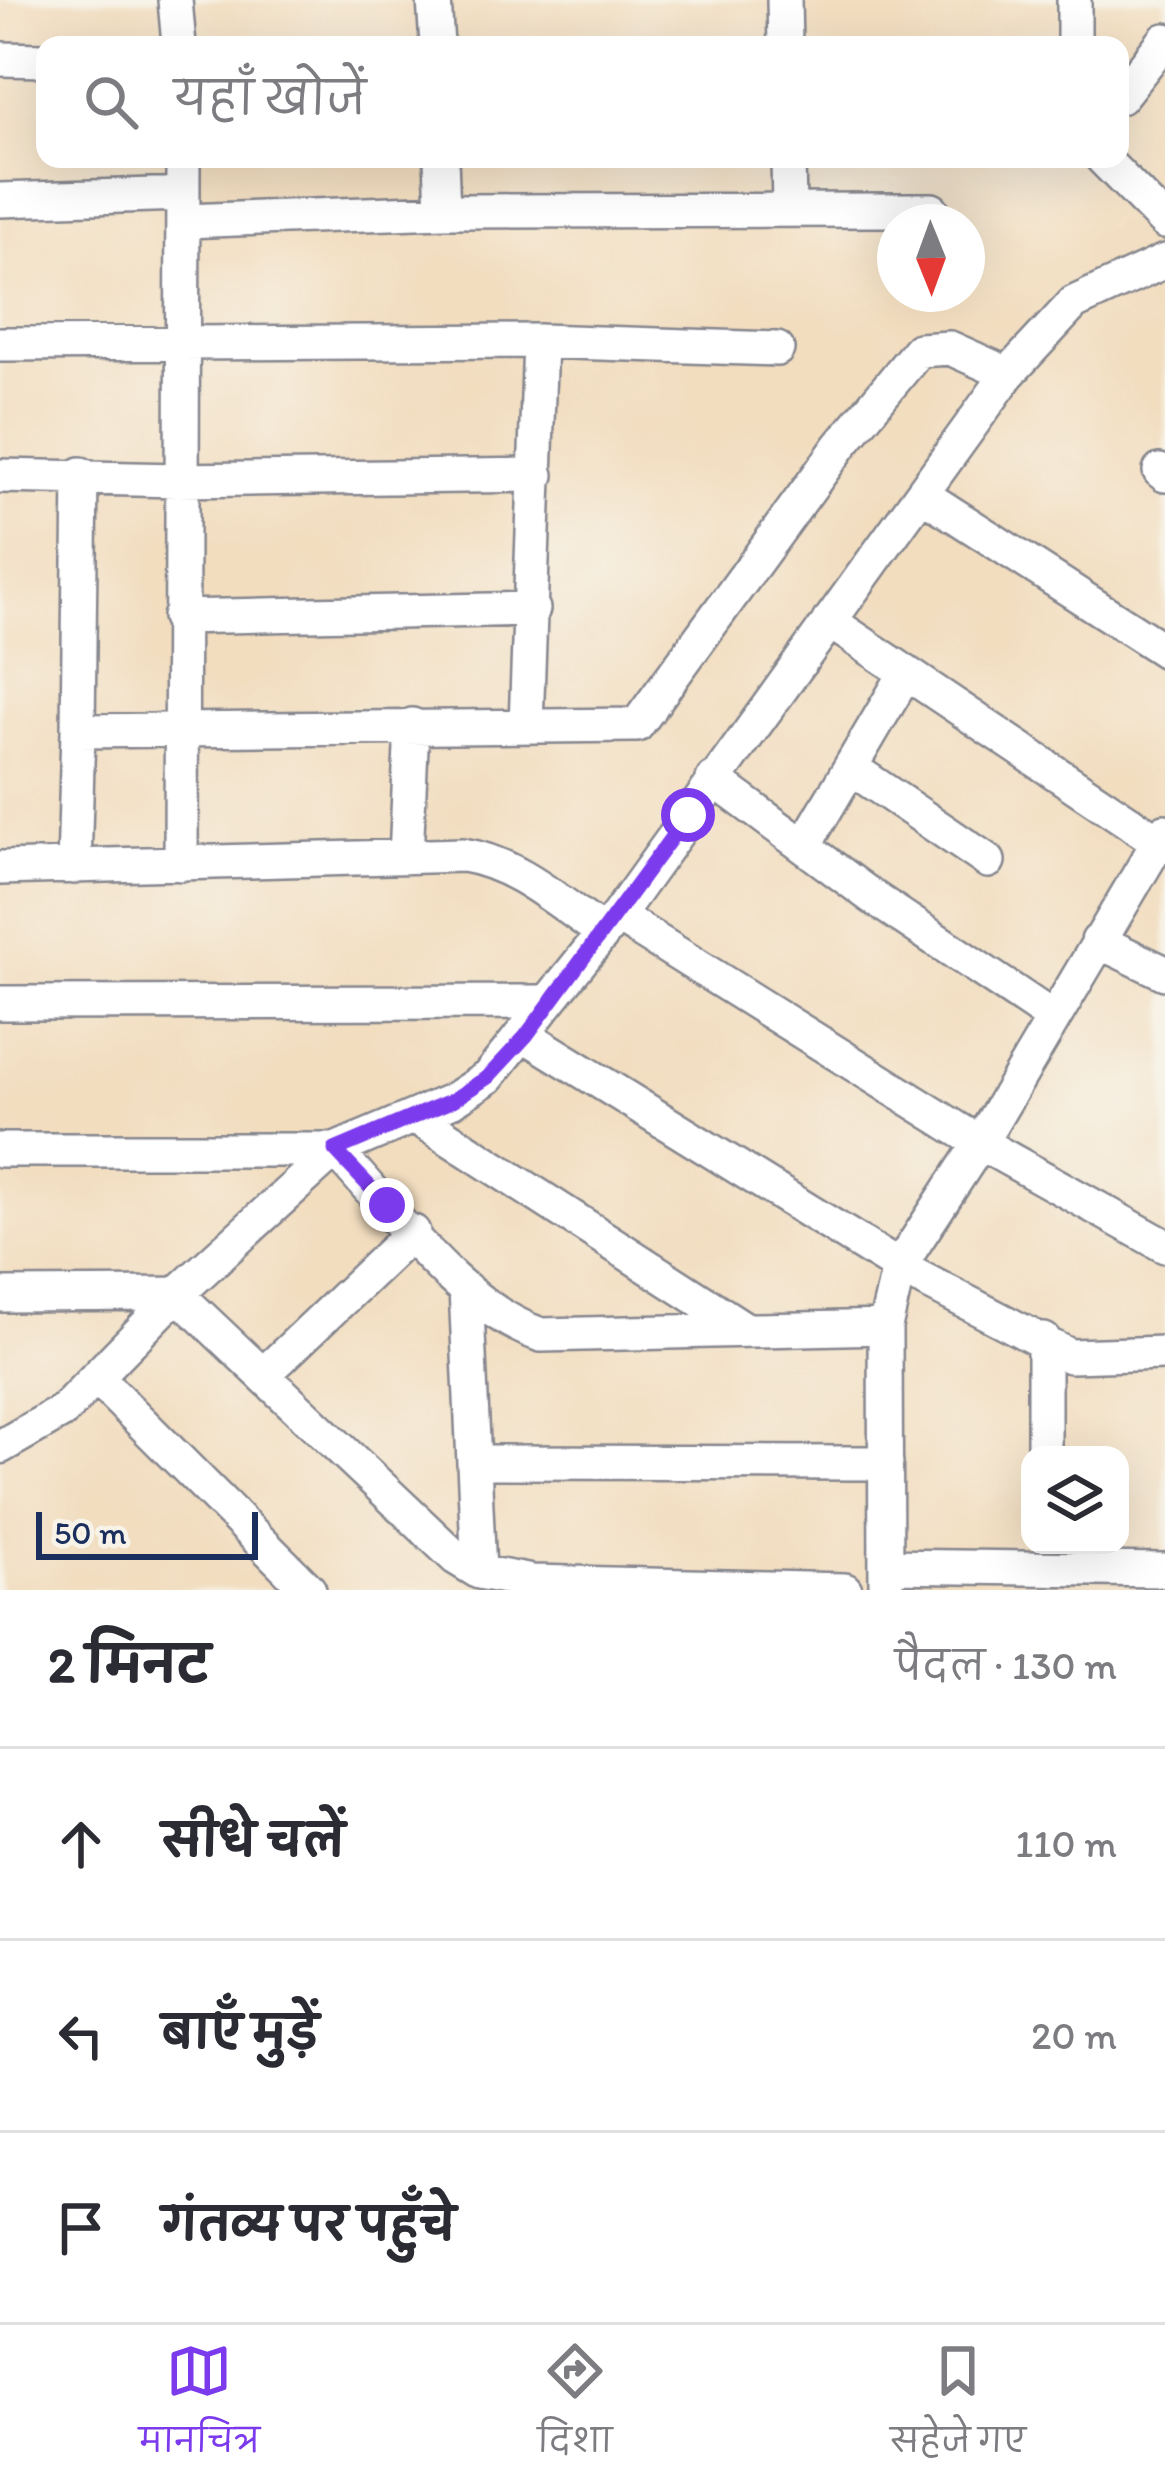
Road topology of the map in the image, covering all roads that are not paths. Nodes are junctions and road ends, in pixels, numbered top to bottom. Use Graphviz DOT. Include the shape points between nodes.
graph roads {
  1 [pos="175,0"];
  2 [pos="434,0"];
  3 [pos="784,0"];
  4 [pos="1074,0"];
  5 [pos="178,36"];
  6 [pos="436,36"];
  7 [pos="785,36"];
  8 [pos="1074,36"];
  9 [pos="1165,40"];
  10 [pos="0,59"];
  11 [pos="36,60"];
  12 [pos="1129,86"];
  13 [pos="183,168"];
  14 [pos="441,168"];
  15 [pos="788,168"];
  16 [pos="1112,168"];
  17 [pos="0,200"];
  18 [pos="789,207"];
  19 [pos="184,208"];
  20 [pos="877,208"];
  21 [pos="443,211"];
  22 [pos="1165,222"];
  23 [pos="1165,261"];
  24 [pos="540,341"];
  25 [pos="0,344"];
  26 [pos="183,345"];
  27 [pos="777,349"];
  28 [pos="1007,374"];
  29 [pos="81,474"];
  30 [pos="537,475"];
  31 [pos="0,476"];
  32 [pos="178,480"];
  33 [pos="923,495"];
  34 [pos="533,609"];
  35 [pos="179,617"];
  36 [pos="829,621"];
  37 [pos="1165,651"];
  38 [pos="906,673"];
  39 [pos="412,725"];
  40 [pos="526,725"];
  41 [pos="181,730"];
  42 [pos="78,731"];
  43 [pos="850,768"];
  44 [pos="713,779"];
  45 [pos="1163,840"];
  46 [pos="804,846"];
  47 [pos="406,857"];
  48 [pos="988,861"];
  49 [pos="181,864"];
  50 [pos="74,867"];
  51 [pos="0,868"];
  52 [pos="609,923"];
  53 [pos="1099,941"];
  54 [pos="1165,974"];
  55 [pos="548,1002"];
  56 [pos="0,1003"];
  57 [pos="1053,1018"];
  58 [pos="526,1036"];
  59 [pos="416,1117"];
  60 [pos="980,1143"];
  61 [pos="0,1150"];
  62 [pos="335,1150"];
  63 [pos="413,1232"];
  64 [pos="1165,1246"];
  65 [pos="899,1268"];
  66 [pos="466,1289"];
  67 [pos="178,1294"];
  68 [pos="0,1295"];
  69 [pos="885,1328"];
  70 [pos="745,1329"];
  71 [pos="1044,1340"];
  72 [pos="1165,1353"];
  73 [pos="263,1375"];
  74 [pos="96,1376"];
  75 [pos="1044,1446"];
  76 [pos="0,1447"];
  77 [pos="474,1462"];
  78 [pos="886,1463"];
  79 [pos="1044,1568"];
  80 [pos="1165,1570"];
  81 [pos="479,1572"];
  82 [pos="886,1578"];
  83 [pos="308,1590"];
  84 [pos="845,1590"];
  1 -- 5 [label="street"];
  2 -- 6 [label="street"];
  3 -- 7 [label="street"];
  4 -- 8 [label="street"];
  9 -- 12 [label="street"];
  10 -- 11 [label="street"];
  13 -- 19 [label="street"];
  14 -- 21 [label="street"];
  15 -- 18 [label="street"];
  16 -- 22 [label="street"];
  17 -- 19 [label="street"];
  18 -- 20 [label="street"];
  18 -- 21 [label="street"];
  19 -- 21 [label="street"];
  19 -- 26 [label="street"];
  23 -- 28 [label="street" via="1074,303"];
  24 -- 26 [label="street"];
  24 -- 27 [label="street"];
  24 -- 30 [label="street"];
  25 -- 26 [label="street"];
  26 -- 32 [label="street"];
  28 -- 33 [label="street"];
  28 -- 40 [label="street" via="950,348 919,350 637,725"];
  29 -- 31 [label="street"];
  29 -- 32 [label="street"];
  29 -- 42 [label="street"];
  30 -- 32 [label="street"];
  30 -- 34 [label="street"];
  32 -- 35 [label="street"];
  33 -- 36 [label="street"];
  33 -- 37 [label="street"];
  34 -- 35 [label="street"];
  34 -- 40 [label="street"];
  35 -- 41 [label="street"];
  36 -- 38 [label="street"];
  36 -- 44 [label="street"];
  38 -- 43 [label="street"];
  38 -- 45 [label="street"];
  39 -- 40 [label="street"];
  39 -- 41 [label="street"];
  39 -- 47 [label="street"];
  41 -- 42 [label="street"];
  41 -- 49 [label="street"];
  42 -- 50 [label="street"];
  43 -- 46 [label="street"];
  43 -- 48 [label="street"];
  44 -- 46 [label="street"];
  44 -- 52 [label="street"];
  45 -- 53 [label="street"];
  46 -- 57 [label="street"];
  47 -- 49 [label="street"];
  47 -- 52 [label="street" via="490,859"];
  49 -- 50 [label="street"];
  50 -- 51 [label="street"];
  52 -- 55 [label="street"];
  52 -- 60 [label="street"];
  53 -- 54 [label="street"];
  53 -- 57 [label="street"];
  55 -- 56 [label="street"];
  55 -- 58 [label="street"];
  57 -- 60 [label="street"];
  58 -- 59 [label="street" via="488,1077"];
  58 -- 65 [label="street"];
  59 -- 62 [label="street"];
  59 -- 70 [label="street"];
  60 -- 64 [label="street"];
  60 -- 65 [label="street"];
  61 -- 62 [label="street"];
  62 -- 63 [label="street"];
  62 -- 67 [label="street"];
  63 -- 66 [label="street"];
  63 -- 73 [label="street"];
  65 -- 69 [label="street"];
  65 -- 71 [label="street"];
  66 -- 70 [label="street" via="511,1325 541,1335"];
  66 -- 77 [label="street"];
  67 -- 68 [label="street"];
  67 -- 73 [label="street"];
  67 -- 74 [label="street"];
  69 -- 70 [label="street"];
  69 -- 78 [label="street"];
  71 -- 72 [label="street" via="1070,1356"];
  71 -- 75 [label="street"];
  73 -- 81 [label="street"];
  74 -- 76 [label="street" via="63,1411"];
  74 -- 83 [label="street"];
  77 -- 78 [label="street"];
  77 -- 81 [label="street"];
  78 -- 82 [label="street"];
  79 -- 80 [label="street"];
  79 -- 82 [label="street"];
  81 -- 84 [label="street" via="532,1582"];
}
